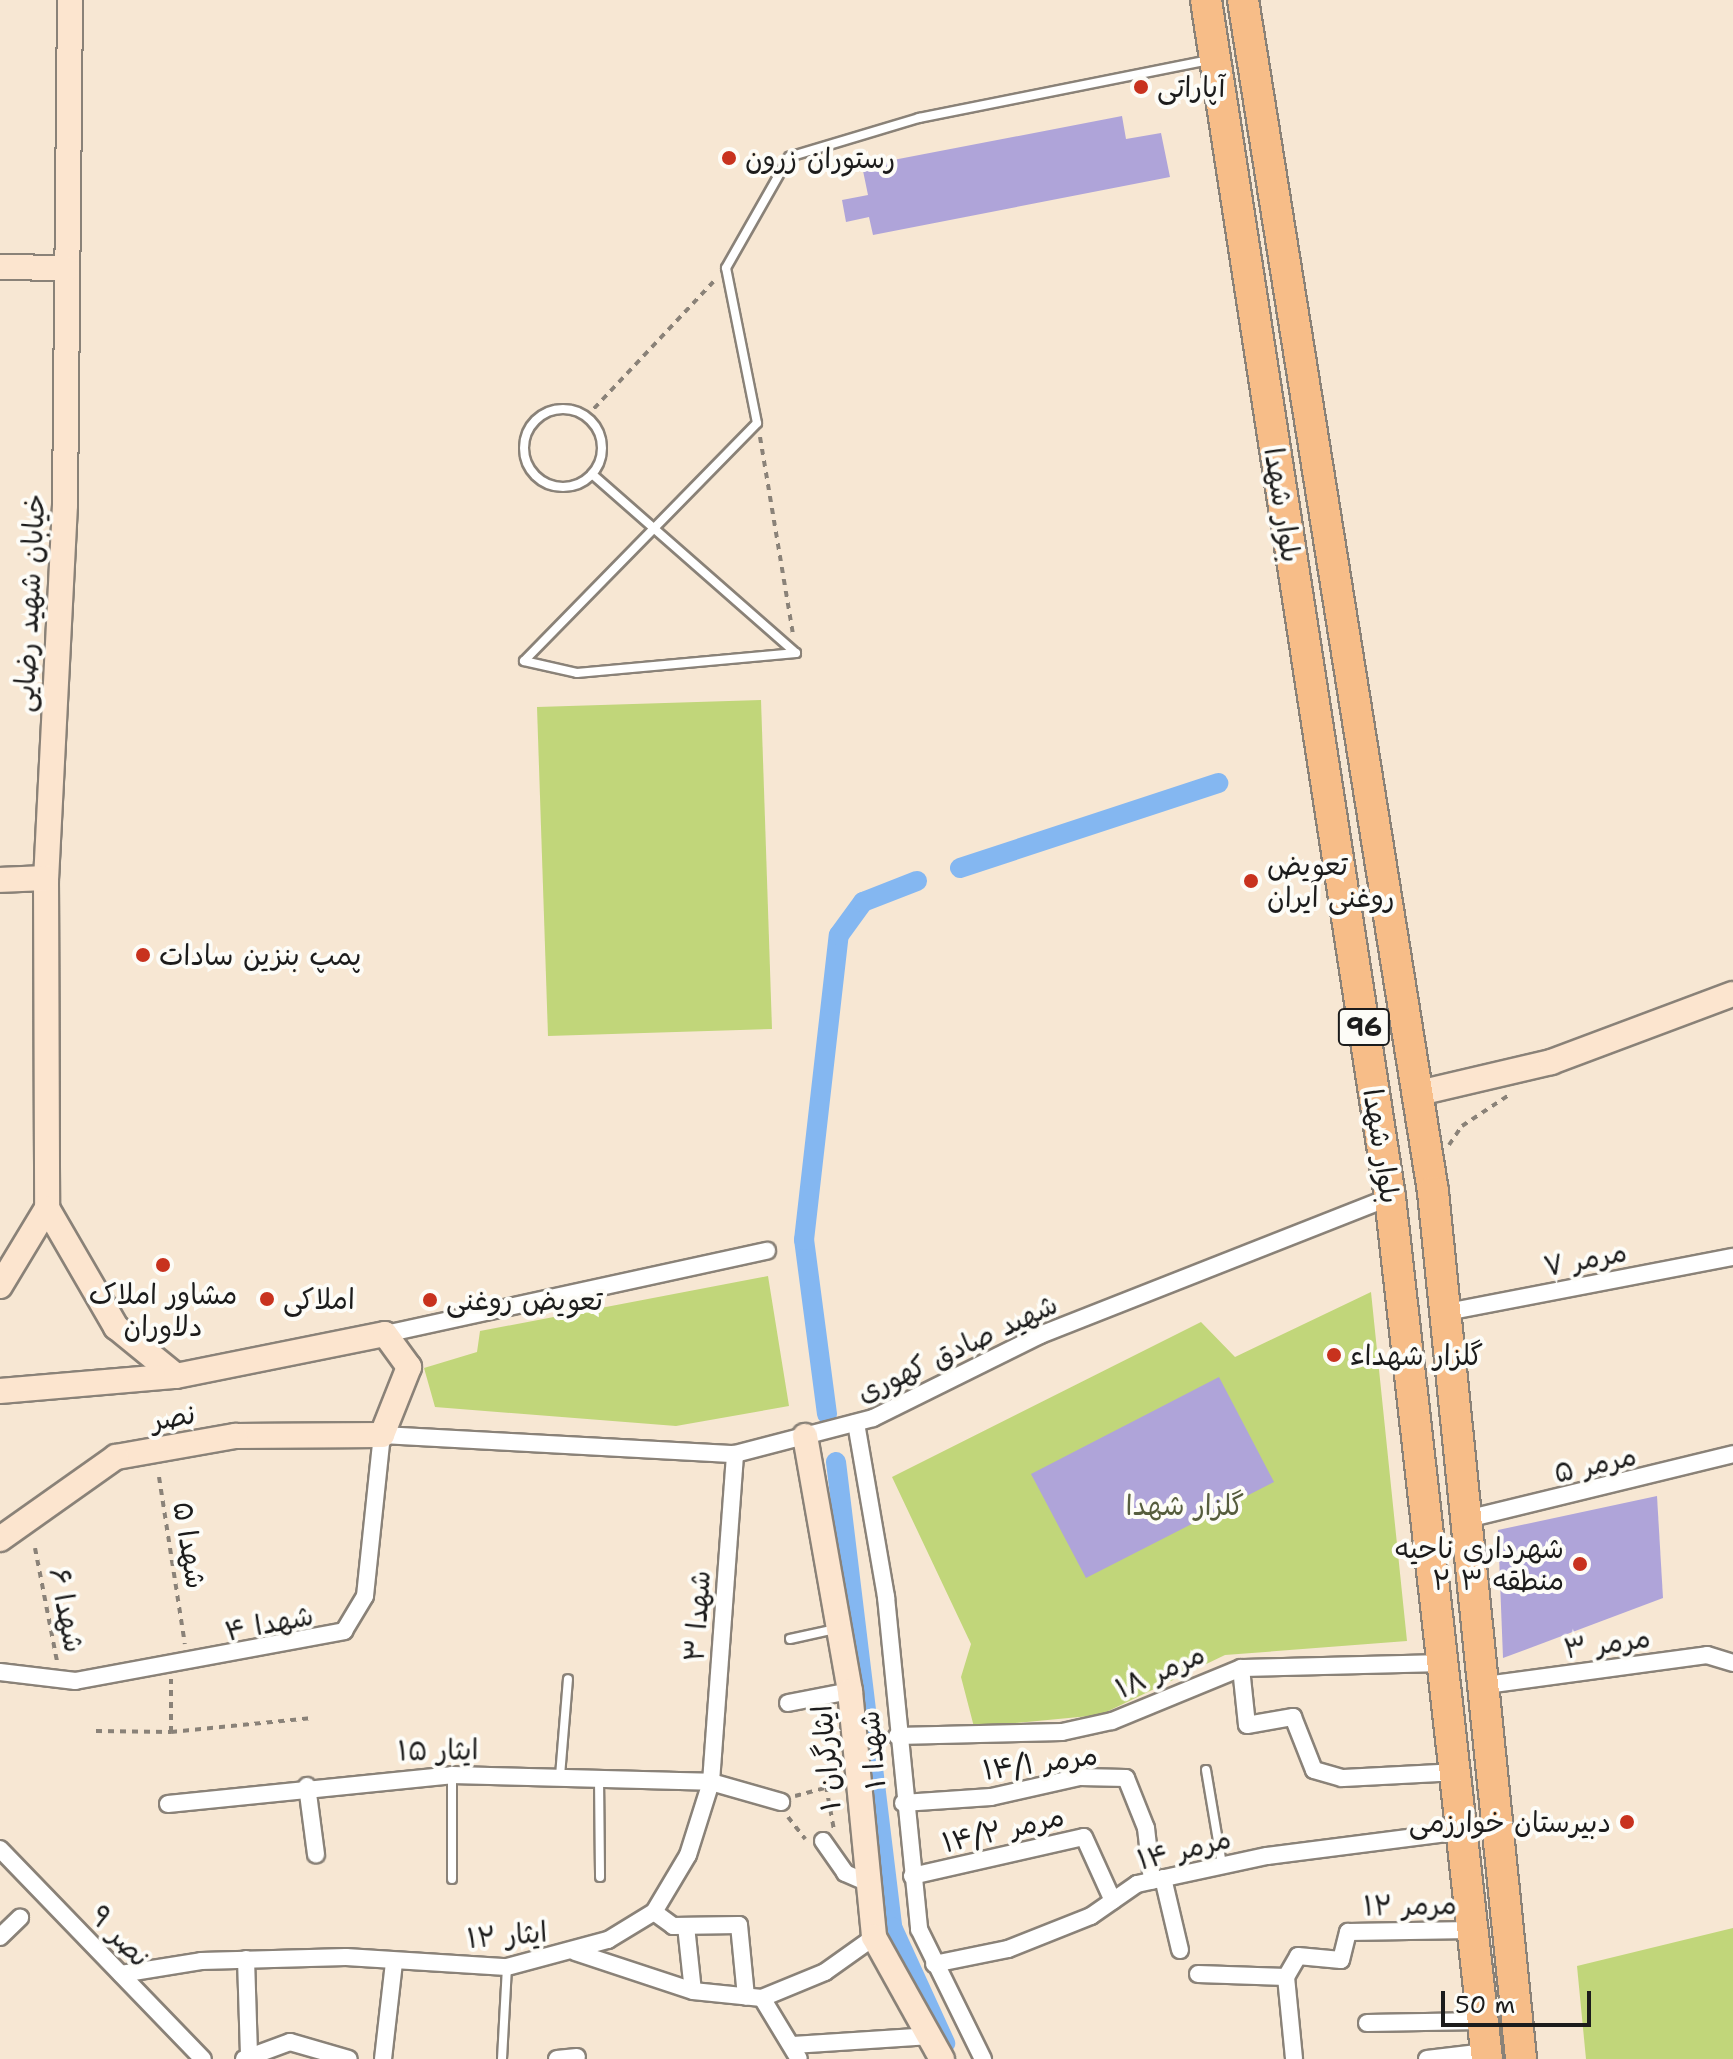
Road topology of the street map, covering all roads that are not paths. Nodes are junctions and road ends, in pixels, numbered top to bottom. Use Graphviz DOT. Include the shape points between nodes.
graph roads {
  1 [pos="70,0"];
  2 [pos="1206,0"];
  3 [pos="1243,0"];
  4 [pos="1215,59"];
  5 [pos="0,267"];
  6 [pos="67,268"];
  7 [pos="1289,299"];
  8 [pos="1253,306"];
  9 [pos="1303,385"];
  10 [pos="1266,395"];
  11 [pos="592,474"];
  12 [pos="648,527"];
  13 [pos="46,878"];
  14 [pos="0,880"];
  15 [pos="1733,994"];
  16 [pos="1419,1093"];
  17 [pos="1390,1197"];
  18 [pos="47,1208"];
  19 [pos="767,1251"];
  20 [pos="1733,1257"];
  21 [pos="0,1286"];
  22 [pos="1447,1312"];
  23 [pos="385,1334"];
  24 [pos="176,1376"];
  25 [pos="0,1391"];
  26 [pos="856,1423"];
  27 [pos="382,1435"];
  28 [pos="805,1436"];
  29 [pos="735,1454"];
  30 [pos="1733,1454"];
  31 [pos="1467,1519"];
  32 [pos="0,1539"];
  33 [pos="840,1628"];
  34 [pos="790,1639"];
  35 [pos="1445,1663"];
  36 [pos="1733,1663"];
  37 [pos="1241,1668"];
  38 [pos="0,1672"];
  39 [pos="568,1679"];
  40 [pos="1486,1685"];
  41 [pos="850,1691"];
  42 [pos="788,1703"];
  43 [pos="897,1736"];
  44 [pos="1206,1770"];
  45 [pos="1455,1772"];
  46 [pos="452,1775"];
  47 [pos="560,1776"];
  48 [pos="599,1778"];
  49 [pos="711,1782"];
  50 [pos="307,1786"];
  51 [pos="781,1802"];
  52 [pos="903,1803"];
  53 [pos="168,1804"];
  54 [pos="1462,1831"];
  55 [pos="823,1841"];
  56 [pos="0,1849"];
  57 [pos="316,1854"];
  58 [pos="1222,1865"];
  59 [pos="912,1876"];
  60 [pos="600,1877"];
  61 [pos="452,1879"];
  62 [pos="1157,1879"];
  63 [pos="868,1883"];
  64 [pos="1113,1901"];
  65 [pos="654,1912"];
  66 [pos="20,1918"];
  67 [pos="686,1926"];
  68 [pos="1472,1930"];
  69 [pos="0,1937"];
  70 [pos="874,1937"];
  71 [pos="1180,1950"];
  72 [pos="575,1952"];
  73 [pos="246,1959"];
  74 [pos="394,1962"];
  75 [pos="934,1964"];
  76 [pos="507,1967"];
  77 [pos="121,1974"];
  78 [pos="1198,1974"];
  79 [pos="1286,1977"];
  80 [pos="693,1991"];
  81 [pos="754,1998"];
  82 [pos="1482,2021"];
  83 [pos="1367,2023"];
  84 [pos="931,2036"];
  85 [pos="796,2052"];
  86 [pos="1487,2055"];
  87 [pos="246,2057"];
  88 [pos="577,2057"];
  89 [pos="203,2059"];
  90 [pos="349,2059"];
  91 [pos="383,2059"];
  92 [pos="502,2059"];
  93 [pos="557,2059"];
  94 [pos="942,2059"];
  95 [pos="983,2059"];
  96 [pos="1294,2059"];
  97 [pos="1427,2059"];
  98 [pos="1521,2059"];
  1 -- 6 [label="street, خیابان شهید رضایی"];
  2 -- 4 [label="highway, بلوار شهدا / 96"];
  3 -- 7 [label="highway, بلوار شهدا / 96"];
  4 -- 8 [label="highway, بلوار شهدا / 96"];
  4 -- 12 [label="lane" via="919,118 789,157 726,268 757,423"];
  5 -- 6 [label="street"];
  6 -- 13 [label="street, خیابان شهید رضایی" via="65,505"];
  7 -- 8 [label="highway" via="1275,312"];
  7 -- 9 [label="highway, بلوار شهدا / 96"];
  8 -- 10 [label="highway, بلوار شهدا / 96"];
  9 -- 10 [label="highway" via="1280,382"];
  9 -- 16 [label="highway, بلوار شهدا / 96"];
  10 -- 17 [label="highway, بلوار شهدا / 96"];
  11 -- 11 [label="lane" via="570,487 545,483 524,452 530,427 549,411 586,417 602,451"];
  11 -- 12 [label="lane"];
  12 -- 12 [label="lane" via="524,661 577,673 796,653"];
  13 -- 14 [label="street"];
  13 -- 18 [label="street, خیابان شهید رضایی"];
  15 -- 16 [label="street" via="1551,1062"];
  16 -- 22 [label="highway, بلوار شهدا / 96"];
  17 -- 26 [label="street, شهید صادق کهوری" via="1040,1335"];
  17 -- 35 [label="highway, بلوار شهدا / 96"];
  18 -- 21 [label="street"];
  18 -- 24 [label="street, خیابان شهید رضایی" via="116,1327"];
  19 -- 23 [label="street"];
  20 -- 22 [label="street, مرمر ۷"];
  22 -- 31 [label="highway, بلوار شهدا / 96"];
  23 -- 24 [label="street"];
  23 -- 27 [label="street" via="403,1350 409,1377"];
  24 -- 25 [label="street"];
  26 -- 28 [label="street, شهید صادق کهوری"];
  26 -- 43 [label="street, شهدا ۱" via="886,1597"];
  27 -- 29 [label="street, شهید صادق کهوری"];
  27 -- 32 [label="street, نصر" via="235,1436 116,1457"];
  27 -- 38 [label="street, شهدا ۴" via="356,1621 328,1639 180,1667 61,1679"];
  28 -- 29 [label="street, شهید صادق کهوری"];
  28 -- 33 [label="street, ایثارگران ۱"];
  29 -- 49 [label="street, شهدا ۳"];
  30 -- 31 [label="street, مرمر ۵"];
  31 -- 40 [label="highway, بلوار شهدا / 96"];
  33 -- 34 [label="lane"];
  33 -- 41 [label="street, ایثارگران ۱"];
  35 -- 37 [label="street, مرمر ۱۸"];
  35 -- 45 [label="highway, بلوار شهدا / 96"];
  36 -- 40 [label="street, مرمر ۳" via="1707,1655"];
  37 -- 43 [label="street, مرمر ۱۸" via="1112,1721 1062,1732"];
  37 -- 45 [label="street" via="1247,1725 1293,1717 1314,1770 1342,1778"];
  39 -- 47 [label="lane"];
  40 -- 98 [label="highway, بلوار شهدا / 96"];
  41 -- 42 [label="street"];
  41 -- 63 [label="street, ایثارگران ۱"];
  43 -- 52 [label="street, شهدا ۱"];
  44 -- 58 [label="lane"];
  45 -- 54 [label="highway, بلوار شهدا / 96"];
  46 -- 47 [label="street, ایثار ۱۵"];
  46 -- 50 [label="street, ایثار ۱۵"];
  46 -- 61 [label="lane"];
  47 -- 48 [label="street, ایثار ۱۵"];
  48 -- 49 [label="street, ایثار ۱۵"];
  48 -- 60 [label="lane"];
  49 -- 51 [label="street, ایثار ۱۵"];
  49 -- 65 [label="street, شهدا ۳" via="688,1855"];
  50 -- 53 [label="street, ایثار ۱۵"];
  50 -- 57 [label="street"];
  52 -- 59 [label="street, شهدا ۱"];
  52 -- 62 [label="street, مرمر ۱۴/۱" via="991,1797 1080,1777 1126,1778 1146,1828"];
  54 -- 58 [label="street, مرمر ۱۴"];
  54 -- 68 [label="highway, بلوار شهدا / 96"];
  55 -- 63 [label="street" via="845,1873"];
  56 -- 77 [label="street, نصر ۹"];
  58 -- 62 [label="street, مرمر ۱۴"];
  59 -- 64 [label="street, مرمر ۱۴/۲" via="1084,1837"];
  59 -- 75 [label="street, شهدا ۱" via="919,1929"];
  62 -- 64 [label="street, مرمر ۱۴"];
  62 -- 71 [label="street"];
  63 -- 70 [label="street, ایثارگران ۱"];
  64 -- 75 [label="street, مرمر ۱۴" via="1008,1949"];
  65 -- 67 [label="street"];
  65 -- 72 [label="street"];
  66 -- 69 [label="street"];
  67 -- 80 [label="street"];
  67 -- 81 [label="street" via="739,1925"];
  68 -- 79 [label="street, مرمر ۱۲" via="1348,1932 1341,1960 1298,1956"];
  68 -- 82 [label="highway, بلوار شهدا / 96"];
  70 -- 81 [label="street, ایثار ۱۲" via="825,1972"];
  70 -- 84 [label="street, ایثارگران ۱"];
  72 -- 76 [label="street, ایثار ۱۲"];
  72 -- 80 [label="street, ایثار ۱۲"];
  73 -- 74 [label="street, ایثار ۱۲"];
  73 -- 77 [label="street, ایثار ۱۲"];
  73 -- 87 [label="street"];
  74 -- 76 [label="street, ایثار ۱۲"];
  74 -- 91 [label="street"];
  75 -- 95 [label="street, شهدا ۱"];
  76 -- 92 [label="lane"];
  77 -- 89 [label="street, نصر ۹"];
  78 -- 79 [label="street"];
  79 -- 96 [label="street"];
  80 -- 81 [label="street, ایثار ۱۲"];
  81 -- 85 [label="street"];
  82 -- 83 [label="street"];
  82 -- 86 [label="highway, بلوار شهدا / 96"];
  84 -- 85 [label="street"];
  84 -- 94 [label="street, ایثارگران ۱"];
  86 -- 97 [label="street"];
  87 -- 90 [label="street" via="290,2042"];
  88 -- 93 [label="street"];
}
